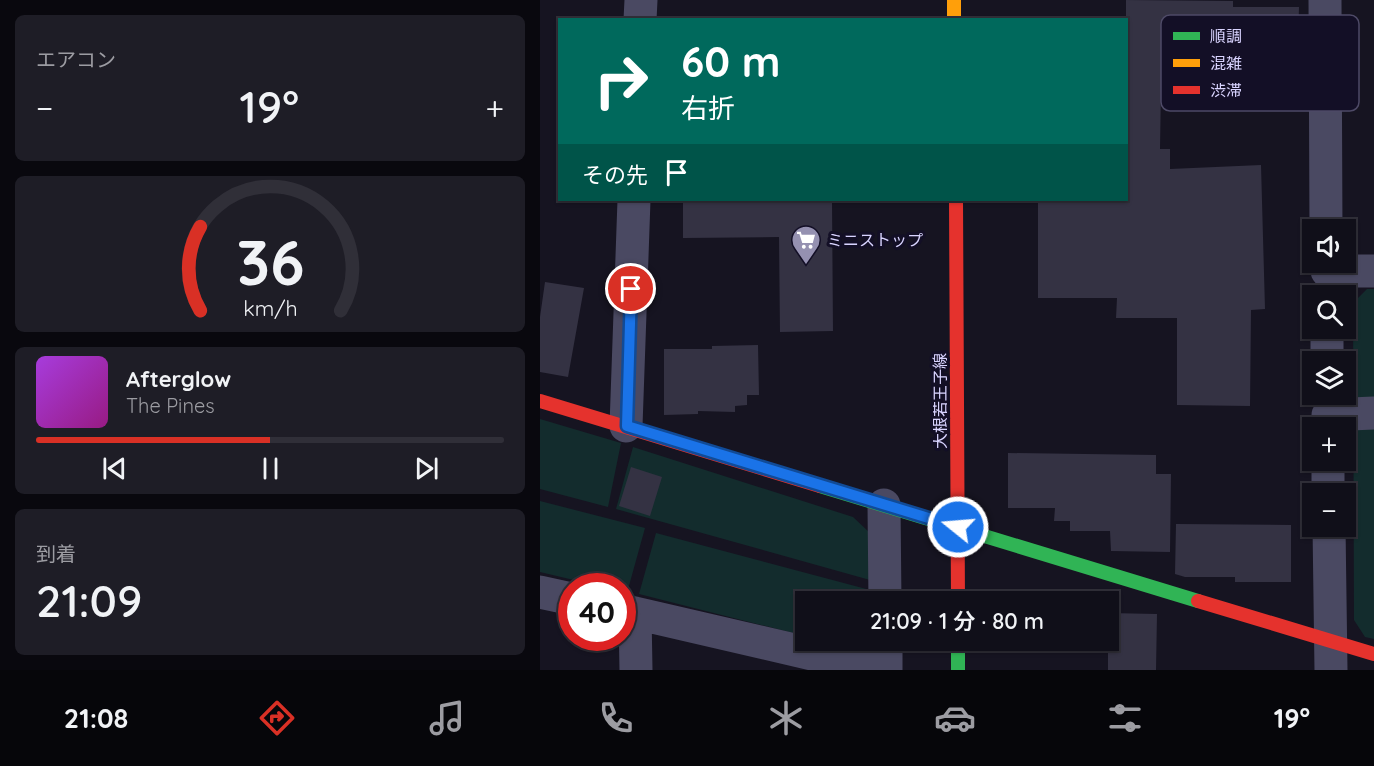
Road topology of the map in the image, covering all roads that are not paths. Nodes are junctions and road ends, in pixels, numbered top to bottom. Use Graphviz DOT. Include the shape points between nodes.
graph roads {
  1 [pos="641,0"];
  2 [pos="954,0"];
  3 [pos="1324,0"];
  4 [pos="1324,15"];
  5 [pos="640,18"];
  6 [pos="954,18"];
  7 [pos="1325,111"];
  8 [pos="634,201"];
  9 [pos="956,201"];
  10 [pos="1326,219"];
  11 [pos="1374,271"];
  12 [pos="1327,276"];
  13 [pos="540,401"];
  14 [pos="1328,412"];
  15 [pos="1374,413"];
  16 [pos="627,426"];
  17 [pos="884,505"];
  18 [pos="958,527"];
  19 [pos="1329,537"];
  20 [pos="540,591"];
  21 [pos="885,591"];
  22 [pos="958,591"];
  23 [pos="558,596"];
  24 [pos="636,614"];
  25 [pos="634,651"];
  26 [pos="885,651"];
  27 [pos="958,651"];
  28 [pos="1374,654"];
  29 [pos="1330,655"];
  30 [pos="636,670"];
  31 [pos="881,670"];
  32 [pos="886,670"];
  33 [pos="958,670"];
  1 -- 5 [label="street"];
  2 -- 6 [label="street"];
  3 -- 4 [label="street"];
  7 -- 10 [label="street"];
  8 -- 16 [label="street"];
  9 -- 18 [label="street, 大根若王子線"];
  11 -- 12 [label="street"];
  13 -- 16 [label="street"];
  14 -- 15 [label="street"];
  16 -- 17 [label="street"];
  17 -- 18 [label="street"];
  17 -- 21 [label="street"];
  18 -- 22 [label="street, 大根若王子線"];
  18 -- 29 [label="street"];
  19 -- 29 [label="street"];
  20 -- 23 [label="street"];
  24 -- 31 [label="street"];
  25 -- 30 [label="street"];
  26 -- 32 [label="street"];
  27 -- 33 [label="street"];
  28 -- 29 [label="street"];
}
